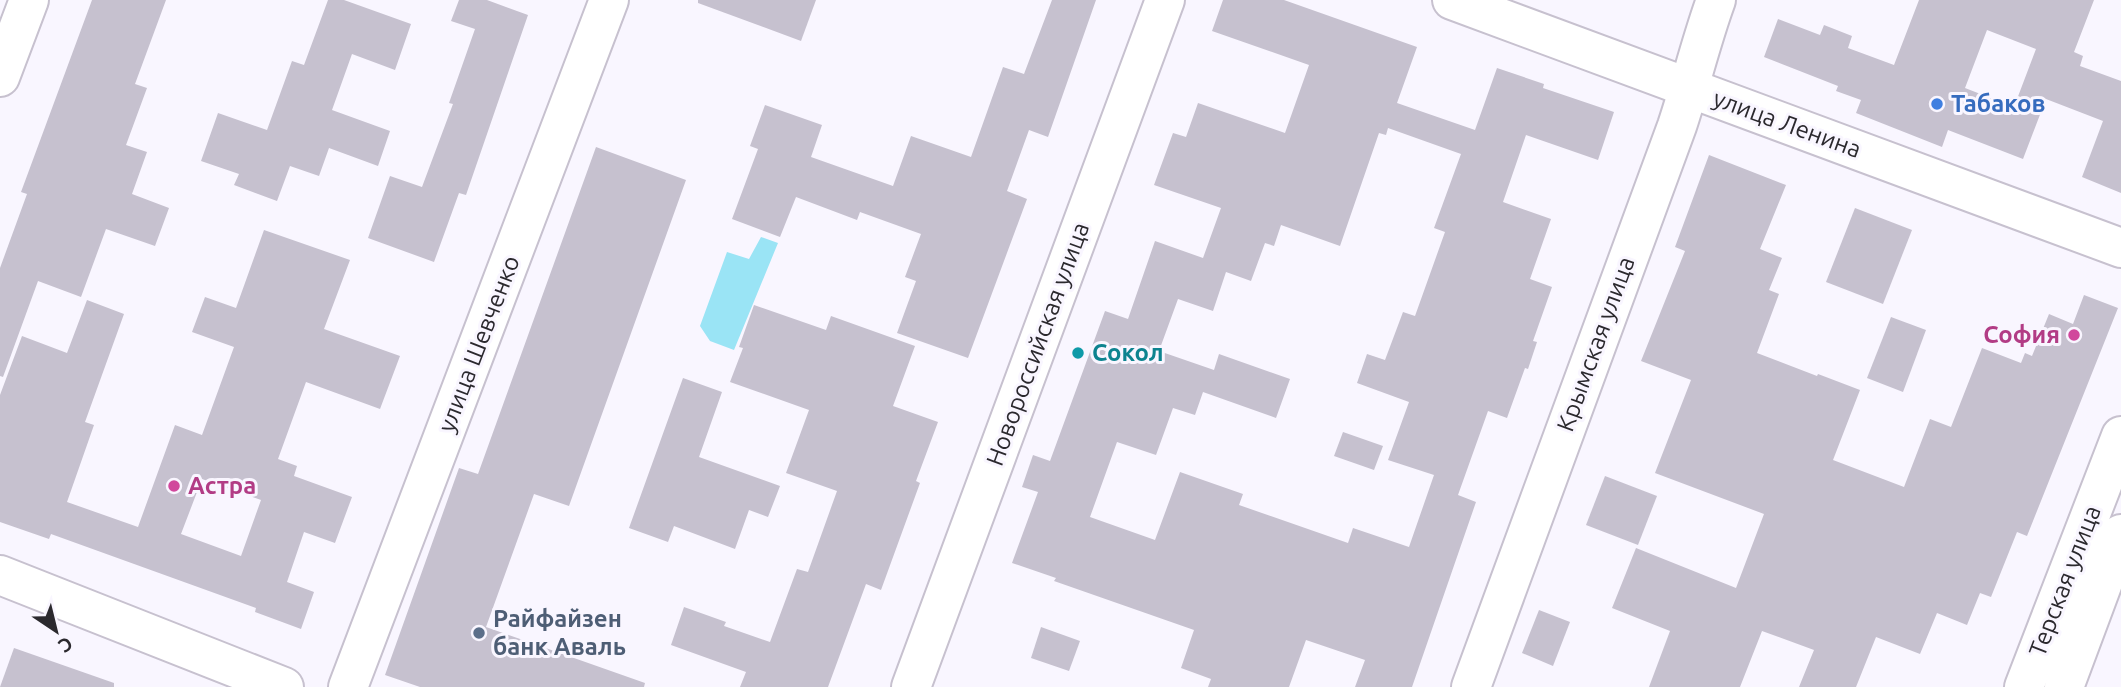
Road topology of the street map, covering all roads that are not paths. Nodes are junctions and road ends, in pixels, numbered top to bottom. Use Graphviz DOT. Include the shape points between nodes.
graph roads {
  1 [pos="29,0"];
  2 [pos="610,0"];
  3 [pos="1165,0"];
  4 [pos="1452,0"];
  5 [pos="1716,0"];
  6 [pos="0,77"];
  7 [pos="1690,88"];
  8 [pos="2121,248"];
  9 [pos="2121,436"];
  10 [pos="2121,534"];
  11 [pos="0,576"];
  12 [pos="284,687"];
  13 [pos="348,687"];
  14 [pos="911,687"];
  15 [pos="1471,687"];
  16 [pos="2024,687"];
  17 [pos="2064,687"];
  1 -- 6 [label="street"];
  2 -- 13 [label="street, улица Шевченко"];
  3 -- 14 [label="street, Новороссийская улица"];
  4 -- 7 [label="street, улица Ленина"];
  5 -- 7 [label="street, Крымская улица"];
  7 -- 8 [label="street, улица Ленина"];
  7 -- 15 [label="street, Крымская улица"];
  9 -- 16 [label="street, Терская улица"];
  10 -- 17 [label="street, Терская улица"];
  11 -- 12 [label="street"];
}
